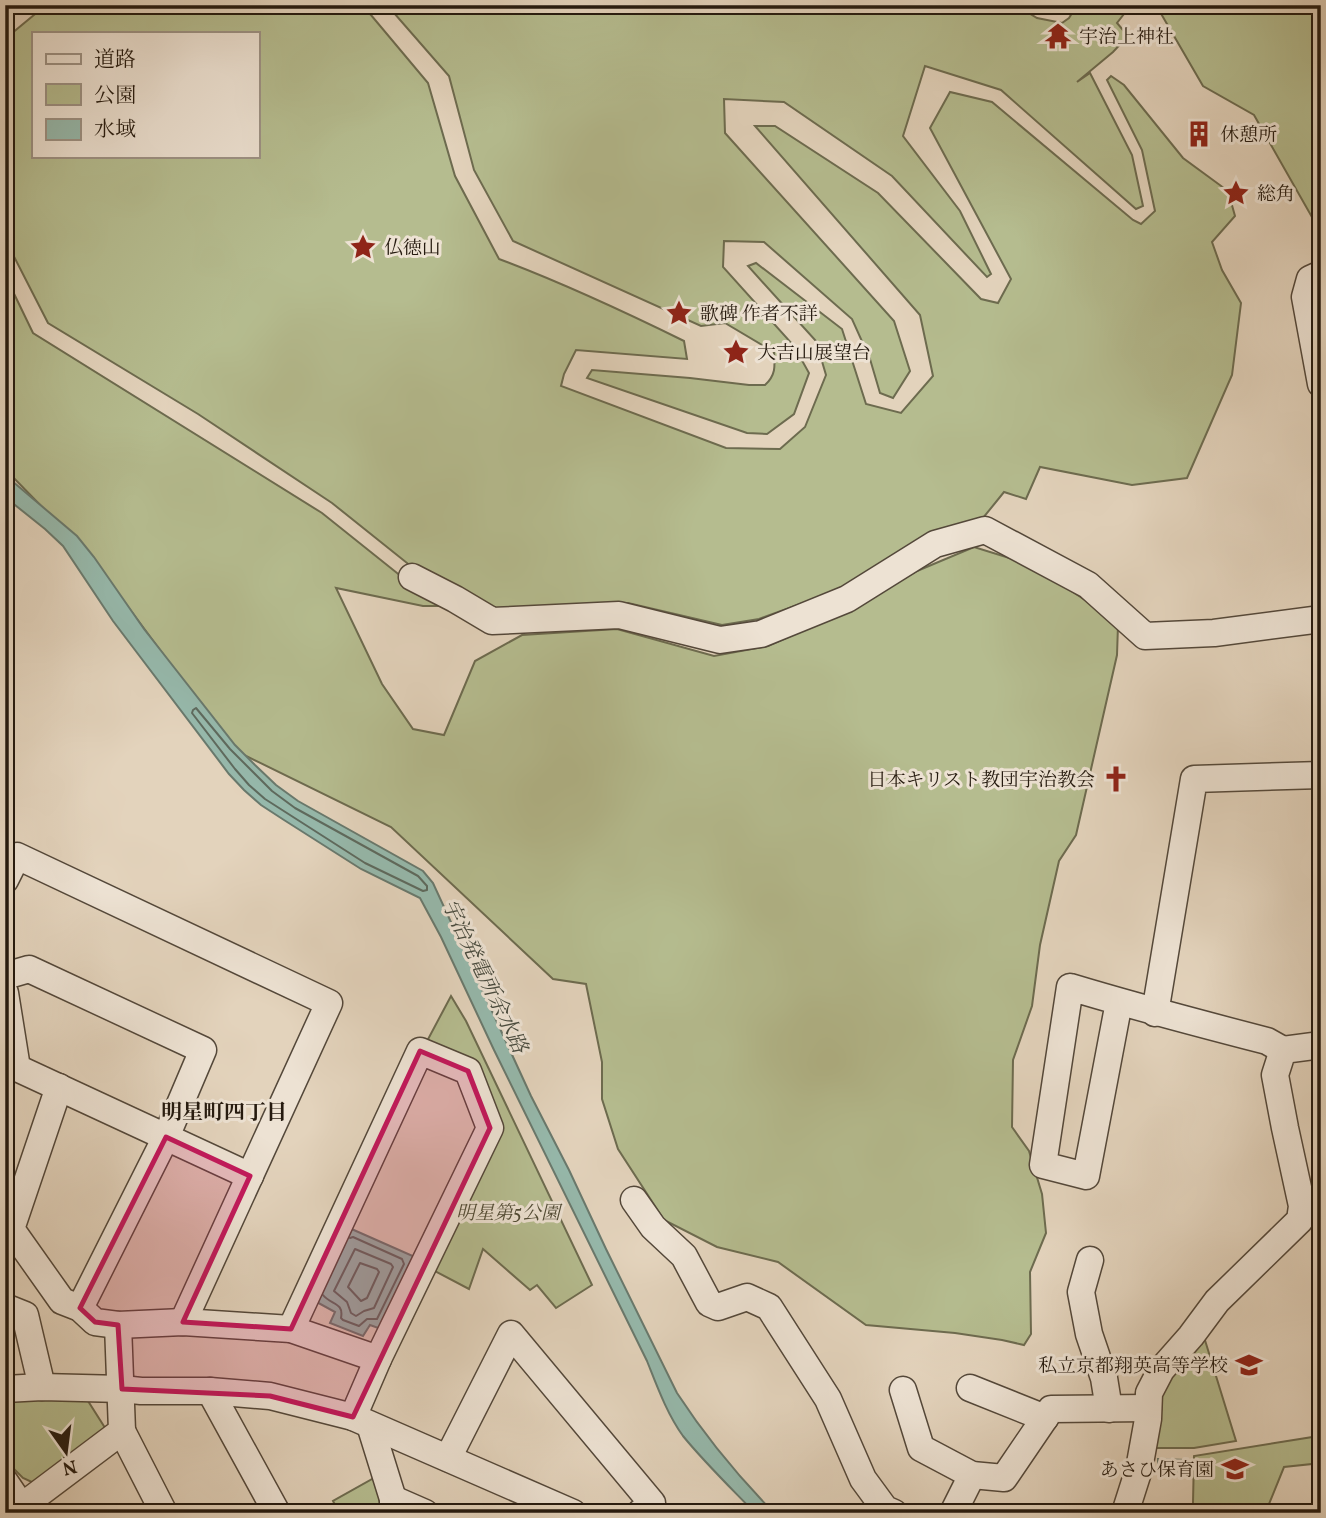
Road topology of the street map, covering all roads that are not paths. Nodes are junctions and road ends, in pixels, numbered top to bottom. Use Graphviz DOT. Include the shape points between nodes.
graph roads {
  1 [pos="1316,277"];
  2 [pos="1321,384"];
  3 [pos="412,577"];
  4 [pos="1321,618"];
  5 [pos="1321,775"];
  6 [pos="5,880"];
  7 [pos="5,976"];
  8 [pos="5,993"];
  9 [pos="1119,1002"];
  10 [pos="1155,1013"];
  11 [pos="1321,1045"];
  12 [pos="1283,1050"];
  13 [pos="59,1087"];
  14 [pos="166,1137"];
  15 [pos="250,1176"];
  16 [pos="634,1200"];
  17 [pos="1310,1219"];
  18 [pos="1090,1260"];
  19 [pos="5,1307"];
  20 [pos="80,1308"];
  21 [pos="183,1322"];
  22 [pos="118,1325"];
  23 [pos="290,1329"];
  24 [pos="378,1359"];
  25 [pos="42,1387"];
  26 [pos="970,1388"];
  27 [pos="5,1389"];
  28 [pos="122,1389"];
  29 [pos="903,1390"];
  30 [pos="210,1391"];
  31 [pos="1148,1408"];
  32 [pos="1110,1409"];
  33 [pos="1045,1418"];
  34 [pos="362,1421"];
  35 [pos="122,1431"];
  36 [pos="448,1458"];
  37 [pos="972,1475"];
  38 [pos="5,1482"];
  39 [pos="393,1506"];
  40 [pos="539,1506"];
  41 [pos="20,1510"];
  42 [pos="164,1513"];
  43 [pos="277,1513"];
  44 [pos="425,1513"];
  45 [pos="573,1513"];
  46 [pos="640,1513"];
  47 [pos="894,1513"];
  48 [pos="953,1513"];
  49 [pos="1125,1513"];
  1 -- 2 [label="street" via="1305,298"];
  3 -- 4 [label="street" via="492,621 618,615 720,640 761,634 847,599 935,544 985,530 1088,585 1145,636 1214,634"];
  5 -- 10 [label="street" via="1194,779"];
  6 -- 15 [label="street" via="17,856 329,1003"];
  7 -- 14 [label="street" via="29,969 204,1050"];
  8 -- 13 [label="street" via="18,1068"];
  9 -- 9 [label="street" via="1086,1176 1043,1166 1070,987"];
  9 -- 10 [label="street"];
  10 -- 12 [label="street" via="1267,1041"];
  11 -- 12 [label="street"];
  12 -- 17 [label="street" via="1275,1075 1302,1206"];
  13 -- 14 [label="street"];
  13 -- 20 [label="street" via="11,1229 62,1301"];
  14 -- 15 [label="street"];
  14 -- 20 [label="street"];
  15 -- 21 [label="street"];
  16 -- 47 [label="street" via="653,1227 684,1256 709,1303 718,1307 747,1297 769,1307 828,1399 863,1479 884,1509"];
  17 -- 31 [label="street" via="1217,1301 1161,1370 1149,1392"];
  18 -- 32 [label="street" via="1081,1292"];
  19 -- 25 [label="street" via="24,1315"];
  20 -- 22 [label="street" via="95,1322"];
  21 -- 22 [label="street"];
  21 -- 23 [label="street"];
  22 -- 28 [label="street"];
  23 -- 24 [label="street"];
  23 -- 24 [label="street" via="420,1051 468,1072 490,1128"];
  24 -- 34 [label="street"];
  25 -- 27 [label="street"];
  25 -- 28 [label="street"];
  26 -- 33 [label="street"];
  28 -- 30 [label="street"];
  28 -- 35 [label="street"];
  29 -- 37 [label="street" via="921,1448"];
  30 -- 34 [label="street" via="270,1396"];
  30 -- 43 [label="street"];
  31 -- 32 [label="street"];
  31 -- 49 [label="street" via="1139,1469"];
  32 -- 33 [label="street" via="1051,1409"];
  33 -- 37 [label="street" via="1004,1478"];
  34 -- 36 [label="street"];
  34 -- 39 [label="street"];
  35 -- 41 [label="street"];
  35 -- 42 [label="street"];
  36 -- 40 [label="street"];
  36 -- 46 [label="street" via="511,1334 652,1503"];
  37 -- 48 [label="street"];
  38 -- 41 [label="street"];
  39 -- 44 [label="street"];
  40 -- 45 [label="street"];
}
